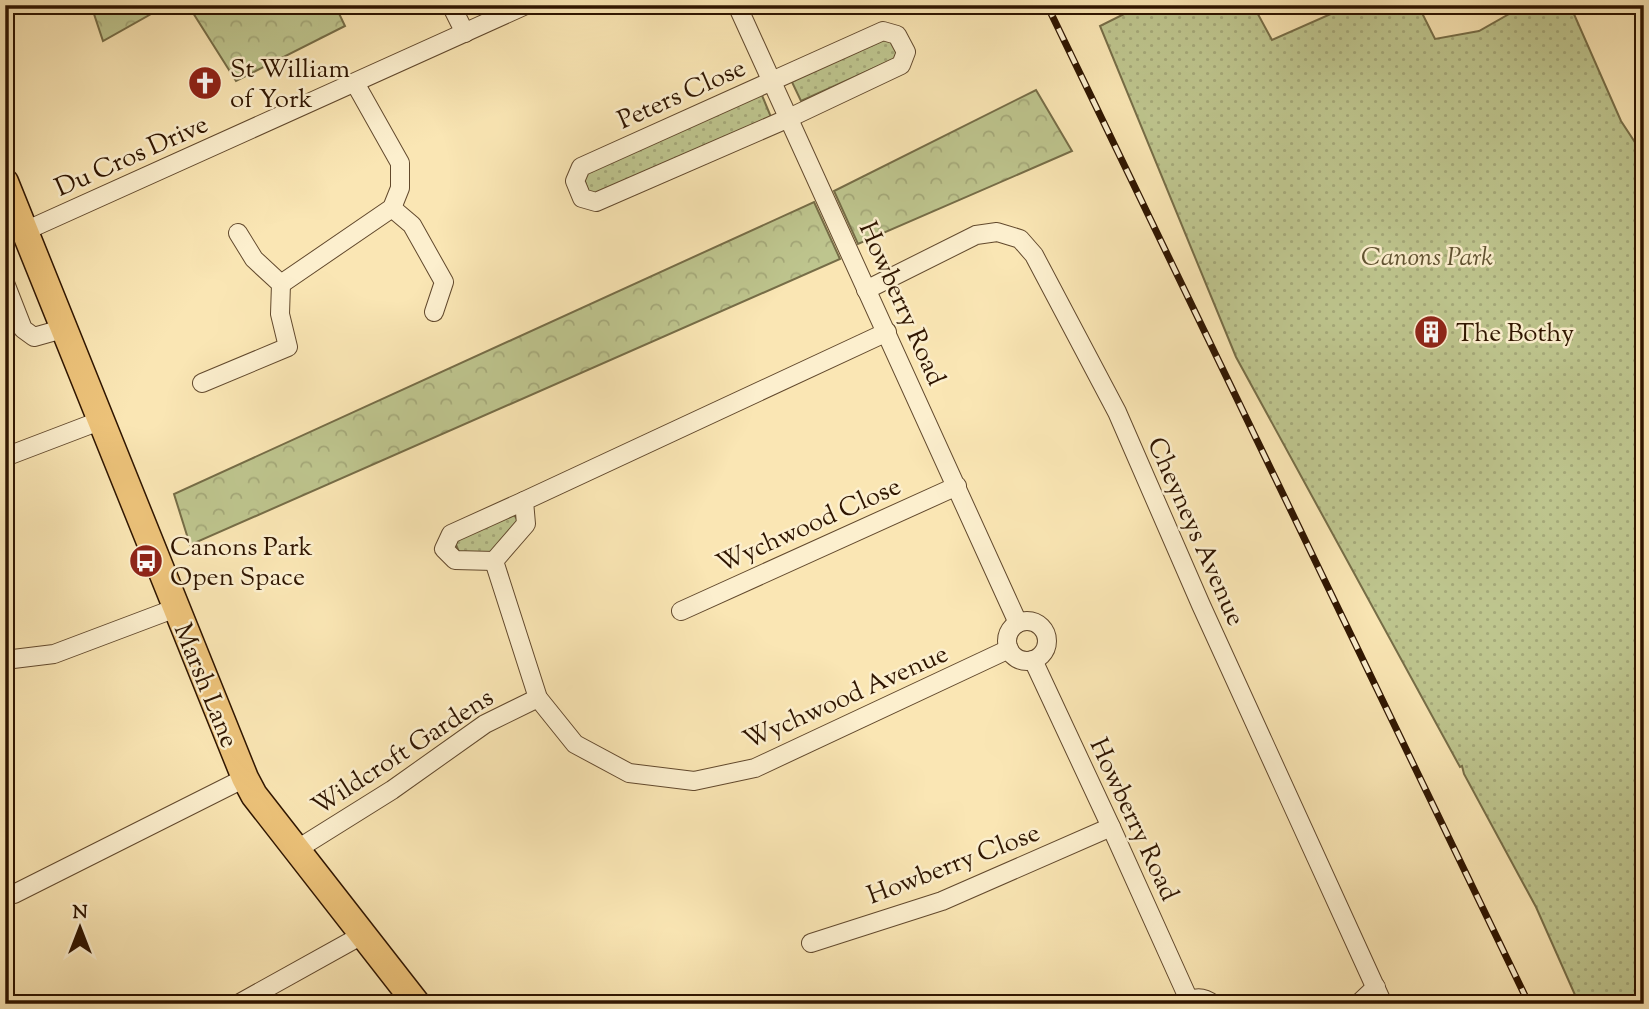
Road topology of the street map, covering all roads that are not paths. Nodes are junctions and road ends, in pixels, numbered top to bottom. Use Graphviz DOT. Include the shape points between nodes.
graph roads {
  1 [pos="451,5"];
  2 [pos="526,5"];
  3 [pos="737,5"];
  4 [pos="465,33"];
  5 [pos="773,80"];
  6 [pos="355,83"];
  7 [pos="789,118"];
  8 [pos="5,182"];
  9 [pos="392,208"];
  10 [pos="25,231"];
  11 [pos="238,233"];
  12 [pos="5,283"];
  13 [pos="281,284"];
  14 [pos="866,289"];
  15 [pos="434,312"];
  16 [pos="66,328"];
  17 [pos="887,331"];
  18 [pos="202,383"];
  19 [pos="102,420"];
  20 [pos="5,457"];
  21 [pos="957,486"];
  22 [pos="524,501"];
  23 [pos="494,561"];
  24 [pos="176,608"];
  25 [pos="681,611"];
  26 [pos="1018,623"];
  27 [pos="1009,649"];
  28 [pos="5,660"];
  29 [pos="1033,660"];
  30 [pos="538,698"];
  31 [pos="246,778"];
  32 [pos="1111,827"];
  33 [pos="296,850"];
  34 [pos="5,894"];
  35 [pos="363,934"];
  36 [pos="811,943"];
  37 [pos="1380,995"];
  38 [pos="1186,1002"];
  39 [pos="238,1004"];
  40 [pos="417,1004"];
  41 [pos="1213,1004"];
  42 [pos="1358,1004"];
  1 -- 4 [label="street"];
  2 -- 4 [label="street, Du Cros Drive"];
  3 -- 5 [label="street, Howberry Road"];
  4 -- 6 [label="street, Du Cros Drive"];
  5 -- 7 [label="street, Howberry Road"];
  5 -- 7 [label="street, Peters Close" via="883,31 898,35 906,52 901,65"];
  5 -- 7 [label="street, Peters Close" via="581,167 575,181 582,198 596,202"];
  6 -- 9 [label="street" via="400,163 400,188"];
  6 -- 10 [label="street, Du Cros Drive"];
  7 -- 14 [label="street, Howberry Road"];
  8 -- 10 [label="main road, Marsh Lane"];
  9 -- 13 [label="street"];
  9 -- 15 [label="street" via="412,225 444,282"];
  10 -- 16 [label="main road, Marsh Lane"];
  11 -- 13 [label="street" via="254,259"];
  12 -- 16 [label="street" via="23,329 34,337"];
  13 -- 18 [label="street" via="280,314 288,346"];
  14 -- 17 [label="street, Howberry Road"];
  14 -- 37 [label="street, Cheyneys Avenue" via="976,235 996,232 1020,239 1034,255 1116,412"];
  16 -- 19 [label="main road, Marsh Lane"];
  17 -- 21 [label="street, Howberry Road"];
  17 -- 22 [label="street"];
  19 -- 20 [label="street"];
  19 -- 24 [label="main road, Marsh Lane"];
  21 -- 25 [label="street, Wychwood Close"];
  21 -- 26 [label="street, Howberry Road"];
  22 -- 23 [label="street" via="526,524"];
  22 -- 23 [label="street" via="451,534 444,549 455,560"];
  23 -- 30 [label="street, Wychwood Avenue"];
  24 -- 28 [label="street" via="54,654"];
  24 -- 31 [label="main road, Marsh Lane"];
  26 -- 27 [label="street" via="1007,637"];
  26 -- 29 [label="street" via="1037,624 1046,634 1043,652"];
  27 -- 29 [label="street" via="1021,660"];
  27 -- 30 [label="street, Wychwood Avenue" via="755,768 694,781 629,774 575,744"];
  29 -- 32 [label="street, Howberry Road"];
  30 -- 33 [label="street, Wildcroft Gardens" via="485,724"];
  31 -- 33 [label="main road, Marsh Lane"];
  31 -- 34 [label="street" via="14,894"];
  32 -- 36 [label="street, Howberry Close" via="943,901"];
  32 -- 38 [label="street, Howberry Road"];
  33 -- 35 [label="main road, Marsh Lane"];
  35 -- 39 [label="street"];
  35 -- 40 [label="main road, Marsh Lane"];
  37 -- 42 [label="street"];
  38 -- 41 [label="street" via="1203,999"];
}
